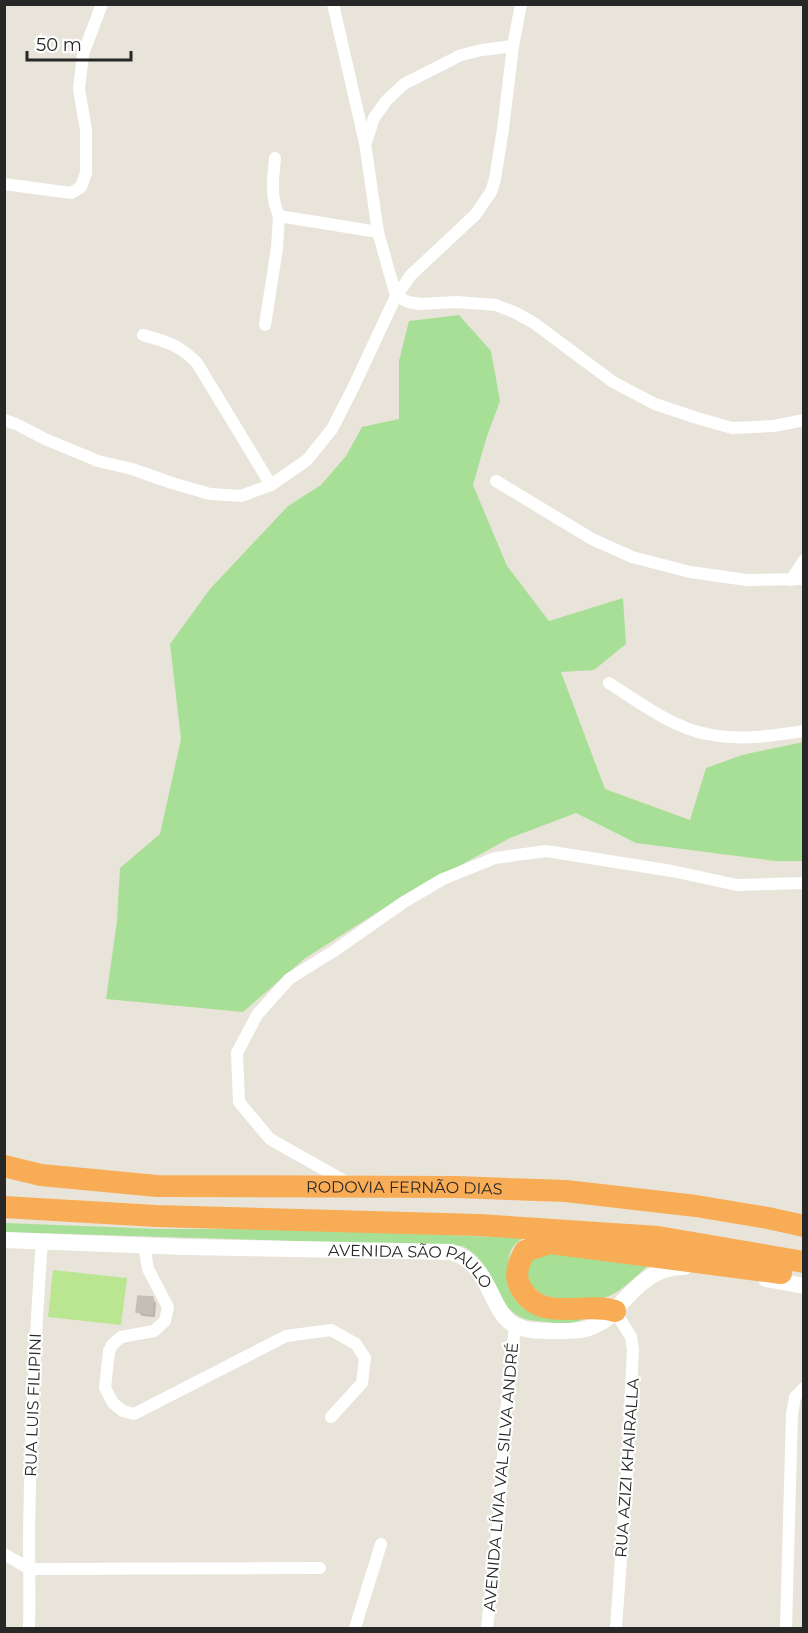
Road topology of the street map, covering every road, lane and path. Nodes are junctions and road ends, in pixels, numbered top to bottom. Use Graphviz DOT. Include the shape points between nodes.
graph roads {
  1 [pos="102,4"];
  2 [pos="333,4"];
  3 [pos="521,4"];
  4 [pos="513,46"];
  5 [pos="365,143"];
  6 [pos="275,158"];
  7 [pos="4,184"];
  8 [pos="279,216"];
  9 [pos="378,232"];
  10 [pos="396,296"];
  11 [pos="265,325"];
  12 [pos="143,335"];
  13 [pos="4,420"];
  14 [pos="804,420"];
  15 [pos="496,481"];
  16 [pos="271,485"];
  17 [pos="804,560"];
  18 [pos="797,579"];
  19 [pos="609,683"];
  20 [pos="804,731"];
  21 [pos="804,883"];
  22 [pos="4,1166"];
  23 [pos="353,1185"];
  24 [pos="4,1207"];
  25 [pos="804,1226"];
  26 [pos="4,1240"];
  27 [pos="42,1240"];
  28 [pos="144,1245"];
  29 [pos="804,1262"];
  30 [pos="804,1276"];
  31 [pos="804,1286"];
  32 [pos="615,1311"];
  33 [pos="515,1326"];
  34 [pos="804,1388"];
  35 [pos="331,1417"];
  36 [pos="381,1544"];
  37 [pos="4,1554"];
  38 [pos="320,1568"];
  39 [pos="30,1569"];
  40 [pos="29,1629"];
  41 [pos="355,1629"];
  42 [pos="487,1629"];
  43 [pos="616,1629"];
  44 [pos="786,1629"];
  1 -- 7 [label="street" via="83,54 79,89 86,130 86,173 81,187 71,192"];
  2 -- 5 [label="street"];
  3 -- 4 [label="street"];
  4 -- 5 [label="street" via="461,55 404,84 374,118"];
  4 -- 10 [label="street" via="491,192 475,215 411,275"];
  5 -- 9 [label="street"];
  6 -- 8 [label="street" via="272,193"];
  8 -- 9 [label="street"];
  8 -- 11 [label="street"];
  9 -- 10 [label="street"];
  10 -- 14 [label="street" via="420,304 496,305 516,313 613,382 655,404 697,418 732,428"];
  10 -- 16 [label="street" via="332,429 307,460"];
  12 -- 16 [label="street" via="184,350 197,363"];
  13 -- 16 [label="street" via="98,461 210,494 242,496"];
  15 -- 18 [label="street" via="592,539 632,557 690,572 747,580"];
  17 -- 18 [label="street"];
  19 -- 20 [label="street" via="647,708 705,734 761,738"];
  21 -- 23 [label="street" via="737,885 546,851 495,858 443,879 289,979 257,1016 237,1053 239,1102 270,1139"];
  22 -- 23 [label="highway, RODOVIA FERNÃO DIAS" via="41,1175 157,1186"];
  23 -- 25 [label="highway, RODOVIA FERNÃO DIAS" via="566,1191 696,1206"];
  24 -- 29 [label="highway" via="156,1216 479,1225 658,1237"];
  26 -- 27 [label="street, AVENIDA SÃO PAULO"];
  27 -- 28 [label="street, AVENIDA SÃO PAULO"];
  27 -- 39 [label="street, RUA LUIS FILIPINI" via="34,1347"];
  28 -- 33 [label="street, AVENIDA SÃO PAULO" via="451,1252 476,1266 502,1315"];
  28 -- 35 [label="street" via="148,1269 168,1307 165,1321 154,1331 122,1337 112,1345 105,1388 113,1403 134,1414 286,1336 331,1330 356,1344 365,1358 362,1383"];
  30 -- 32 [label="highway" via="550,1243 525,1251 517,1276 520,1287 537,1304 553,1309"];
  31 -- 32 [label="street" via="674,1266 657,1272"];
  32 -- 33 [label="street" via="596,1325 571,1331"];
  32 -- 43 [label="street, RUA AZIZI KHAIRALLA" via="631,1337 633,1349"];
  33 -- 42 [label="street, AVENIDA LÍVIA VAL SILVA ANDRÉ"];
  34 -- 44 [label="street" via="795,1397 792,1414"];
  36 -- 41 [label="street"];
  37 -- 39 [label="street"];
  38 -- 39 [label="street"];
  39 -- 40 [label="street, RUA LUIS FILIPINI"];
}
